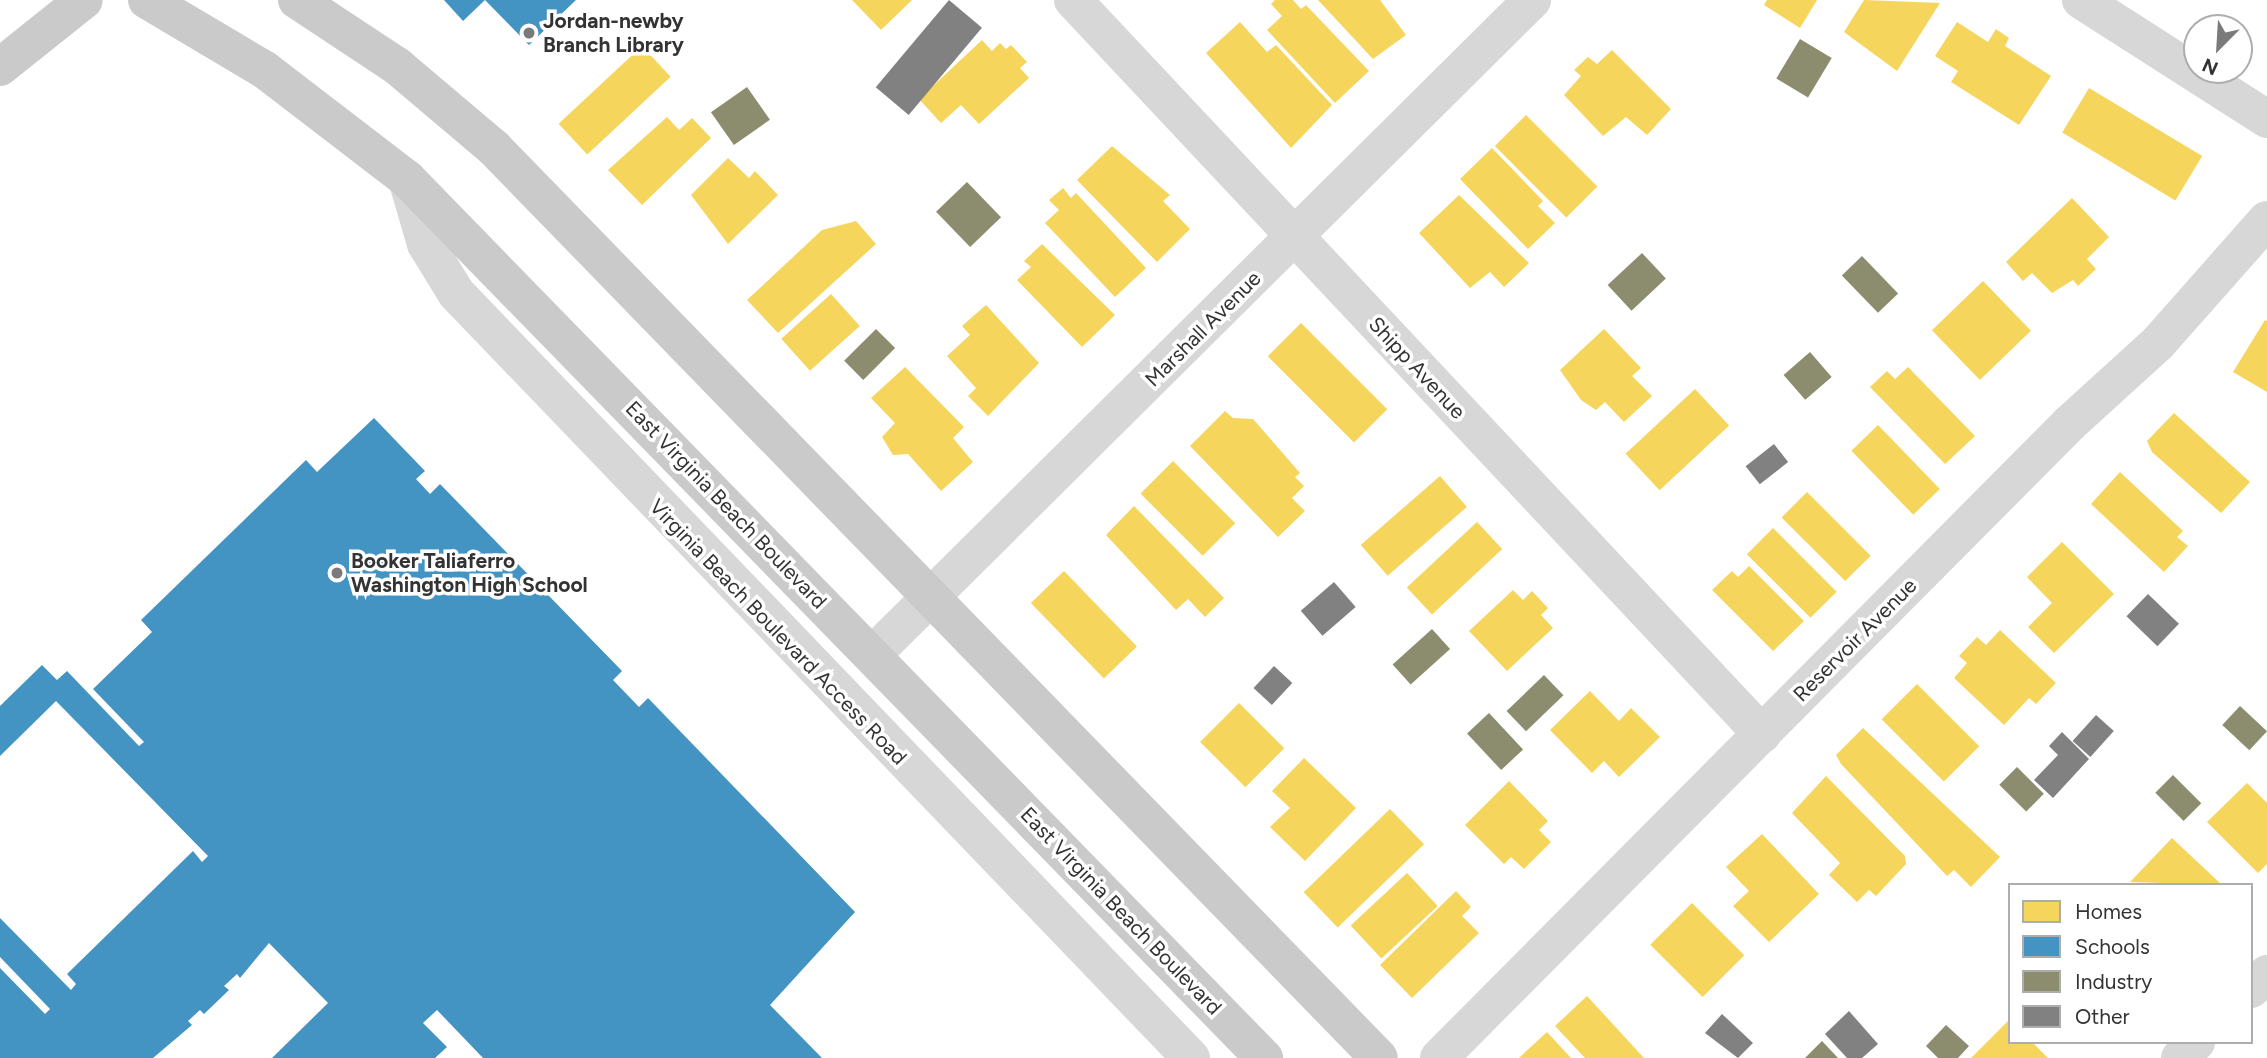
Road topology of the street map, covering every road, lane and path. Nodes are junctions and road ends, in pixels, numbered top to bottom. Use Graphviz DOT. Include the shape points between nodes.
graph roads {
  1 [pos="84,0"];
  2 [pos="147,0"];
  3 [pos="297,0"];
  4 [pos="318,0"];
  5 [pos="1073,0"];
  6 [pos="1532,0"];
  7 [pos="2081,0"];
  8 [pos="352,36"];
  9 [pos="0,67"];
  10 [pos="2267,118"];
  11 [pos="407,179"];
  12 [pos="2267,220"];
  13 [pos="1295,238"];
  14 [pos="932,596"];
  15 [pos="872,655"];
  16 [pos="1762,734"];
  17 [pos="2267,974"];
  18 [pos="2253,987"];
  19 [pos="2194,1044"];
  20 [pos="1191,1058"];
  21 [pos="1264,1058"];
  22 [pos="1379,1058"];
  23 [pos="1439,1058"];
  24 [pos="2180,1058"];
  1 -- 9 [label="main road"];
  2 -- 11 [label="main road, East Virginia Beach Boulevard" via="265,70"];
  3 -- 8 [label="main road"];
  4 -- 8 [label="main road"];
  5 -- 13 [label="street, Shipp Avenue"];
  6 -- 13 [label="street, Marshall Avenue"];
  7 -- 10 [label="street"];
  8 -- 14 [label="main road" via="494,148"];
  11 -- 15 [label="main road, East Virginia Beach Boulevard"];
  11 -- 20 [label="street, Virginia Beach Boulevard Access Road" via="426,244 456,293"];
  12 -- 16 [label="street, Reservoir Avenue" via="2158,343 2069,424"];
  13 -- 14 [label="street, Marshall Avenue"];
  13 -- 16 [label="street, Shipp Avenue"];
  14 -- 15 [label="street, Marshall Avenue"];
  14 -- 22 [label="main road"];
  15 -- 21 [label="main road, East Virginia Beach Boulevard"];
  16 -- 23 [label="street, Reservoir Avenue"];
  17 -- 18 [label="street"];
  19 -- 24 [label="street"];
}
